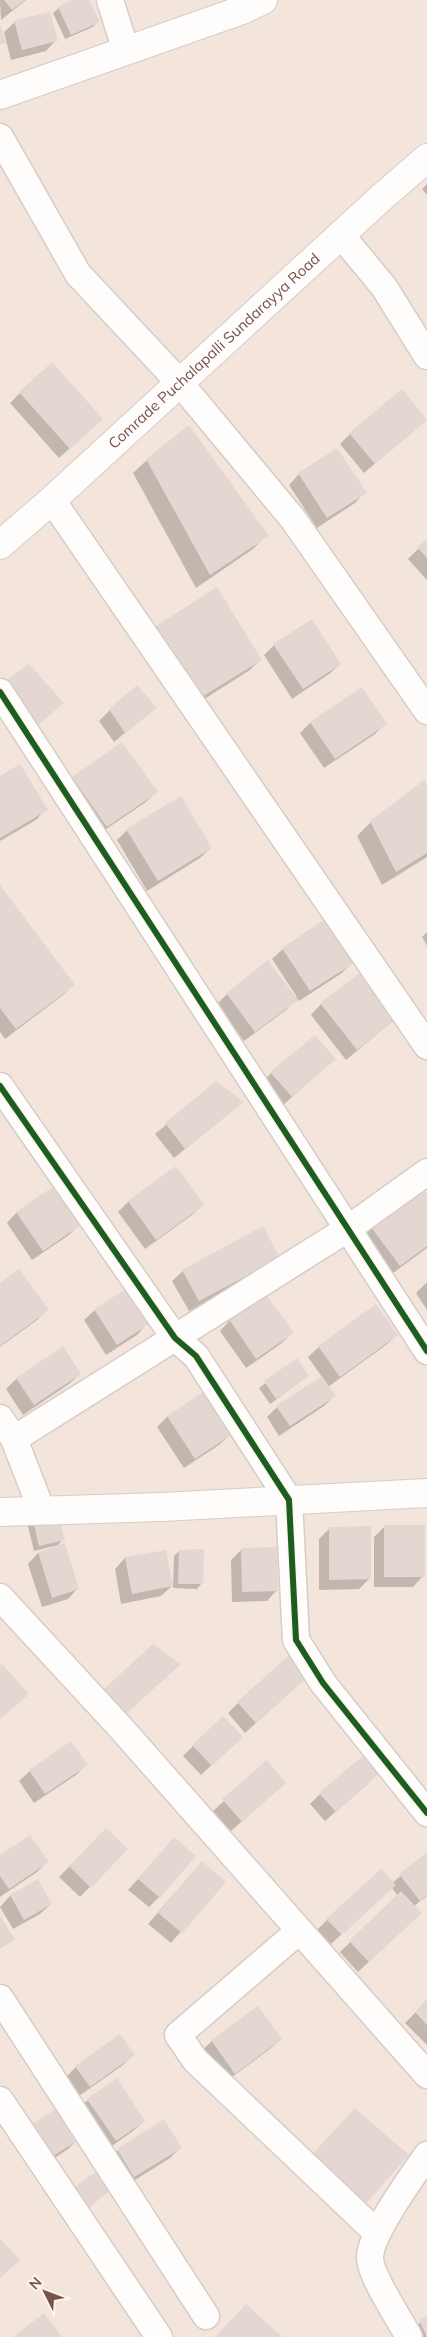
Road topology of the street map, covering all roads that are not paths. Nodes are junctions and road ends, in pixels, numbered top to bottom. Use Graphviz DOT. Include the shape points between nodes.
graph roads {
  1 [pos="110,0"];
  2 [pos="263,0"];
  3 [pos="126,51"];
  4 [pos="0,95"];
  5 [pos="0,137"];
  6 [pos="427,158"];
  7 [pos="341,235"];
  8 [pos="427,356"];
  9 [pos="180,383"];
  10 [pos="52,500"];
  11 [pos="0,545"];
  12 [pos="0,692"];
  13 [pos="427,711"];
  14 [pos="427,1046"];
  15 [pos="0,1086"];
  16 [pos="427,1172"];
  17 [pos="349,1228"];
  18 [pos="175,1338"];
  19 [pos="427,1351"];
  20 [pos="7,1429"];
  21 [pos="427,1493"];
  22 [pos="289,1500"];
  23 [pos="42,1511"];
  24 [pos="0,1512"];
  25 [pos="0,1598"];
  26 [pos="427,1813"];
  27 [pos="299,1931"];
  28 [pos="0,1998"];
  29 [pos="427,2075"];
  30 [pos="0,2100"];
  31 [pos="427,2154"];
  32 [pos="377,2233"];
  33 [pos="206,2316"];
  34 [pos="159,2337"];
  35 [pos="409,2337"];
  1 -- 3 [label="street"];
  2 -- 3 [label="street"];
  3 -- 4 [label="street"];
  5 -- 9 [label="street" via="78,274"];
  6 -- 7 [label="street, Comrade Puchalapalli Sundarayya Road"];
  7 -- 8 [label="street" via="384,287"];
  7 -- 9 [label="street, Comrade Puchalapalli Sundarayya Road"];
  9 -- 10 [label="street, Comrade Puchalapalli Sundarayya Road"];
  9 -- 13 [label="street" via="293,519"];
  10 -- 11 [label="street, Comrade Puchalapalli Sundarayya Road"];
  10 -- 14 [label="street"];
  12 -- 17 [label="street"];
  15 -- 18 [label="street"];
  16 -- 17 [label="street"];
  17 -- 18 [label="street"];
  17 -- 19 [label="street"];
  18 -- 20 [label="street"];
  18 -- 22 [label="street" via="196,1356"];
  20 -- 23 [label="street"];
  21 -- 22 [label="street"];
  22 -- 23 [label="street"];
  22 -- 26 [label="street" via="296,1640 323,1683"];
  23 -- 24 [label="street"];
  25 -- 27 [label="street" via="120,1727"];
  27 -- 29 [label="street"];
  27 -- 32 [label="street" via="178,2035 195,2060"];
  28 -- 33 [label="street"];
  30 -- 34 [label="street"];
  31 -- 32 [label="street"];
  32 -- 35 [label="street" via="370,2258 373,2271"];
}
